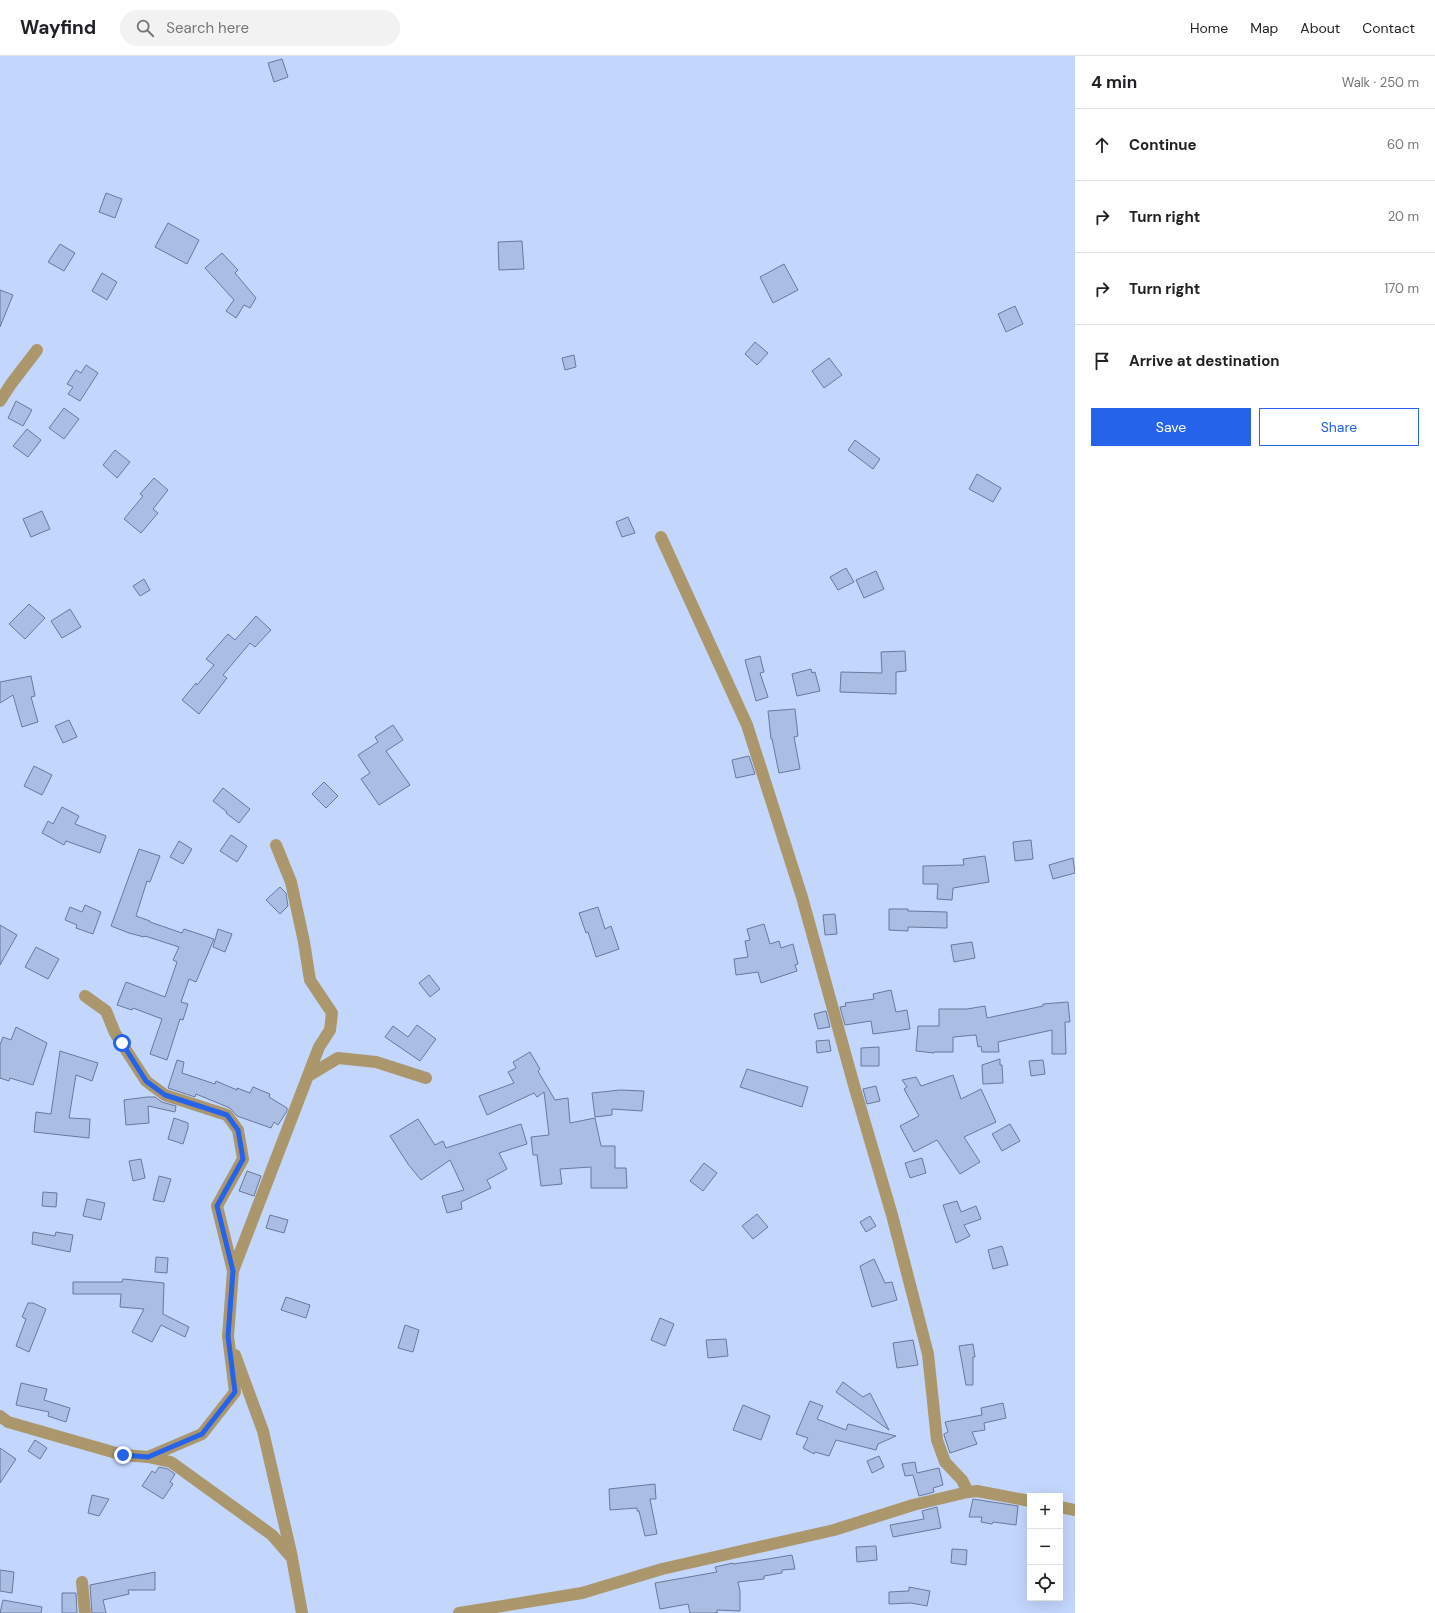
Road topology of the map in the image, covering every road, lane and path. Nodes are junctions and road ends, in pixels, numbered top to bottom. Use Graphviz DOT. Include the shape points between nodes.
graph roads {
  1 [pos="37,350"];
  2 [pos="0,400"];
  3 [pos="661,537"];
  4 [pos="276,845"];
  5 [pos="85,996"];
  6 [pos="308,1076"];
  7 [pos="426,1078"];
  8 [pos="233,1271"];
  9 [pos="228,1336"];
  10 [pos="0,1416"];
  11 [pos="148,1457"];
  12 [pos="968,1492"];
  13 [pos="1027,1500"];
  14 [pos="1063,1508"];
  15 [pos="1075,1510"];
  16 [pos="292,1558"];
  17 [pos="82,1582"];
  18 [pos="85,1613"];
  19 [pos="302,1613"];
  20 [pos="459,1613"];
  1 -- 2 [label="street"];
  3 -- 12 [label="street" via="747,724 802,897 892,1215 928,1354 937,1440 945,1462 962,1480"];
  4 -- 6 [label="street" via="291,882 310,980 332,1013 330,1030 319,1047"];
  5 -- 8 [label="street" via="106,1011 115,1032 146,1081 165,1095 227,1115 238,1130 243,1159 217,1206"];
  6 -- 7 [label="street" via="338,1058 376,1062"];
  6 -- 8 [label="street"];
  8 -- 9 [label="street"];
  9 -- 11 [label="street" via="235,1392 202,1434"];
  9 -- 16 [label="street" via="263,1431"];
  10 -- 11 [label="street" via="8,1422 123,1455"];
  11 -- 16 [label="street" via="171,1462 272,1535"];
  12 -- 13 [label="street" via="977,1491"];
  12 -- 20 [label="street" via="913,1505 834,1530 662,1569 582,1592"];
  14 -- 15 [label="street"];
  16 -- 19 [label="street"];
  17 -- 18 [label="street"];
}
